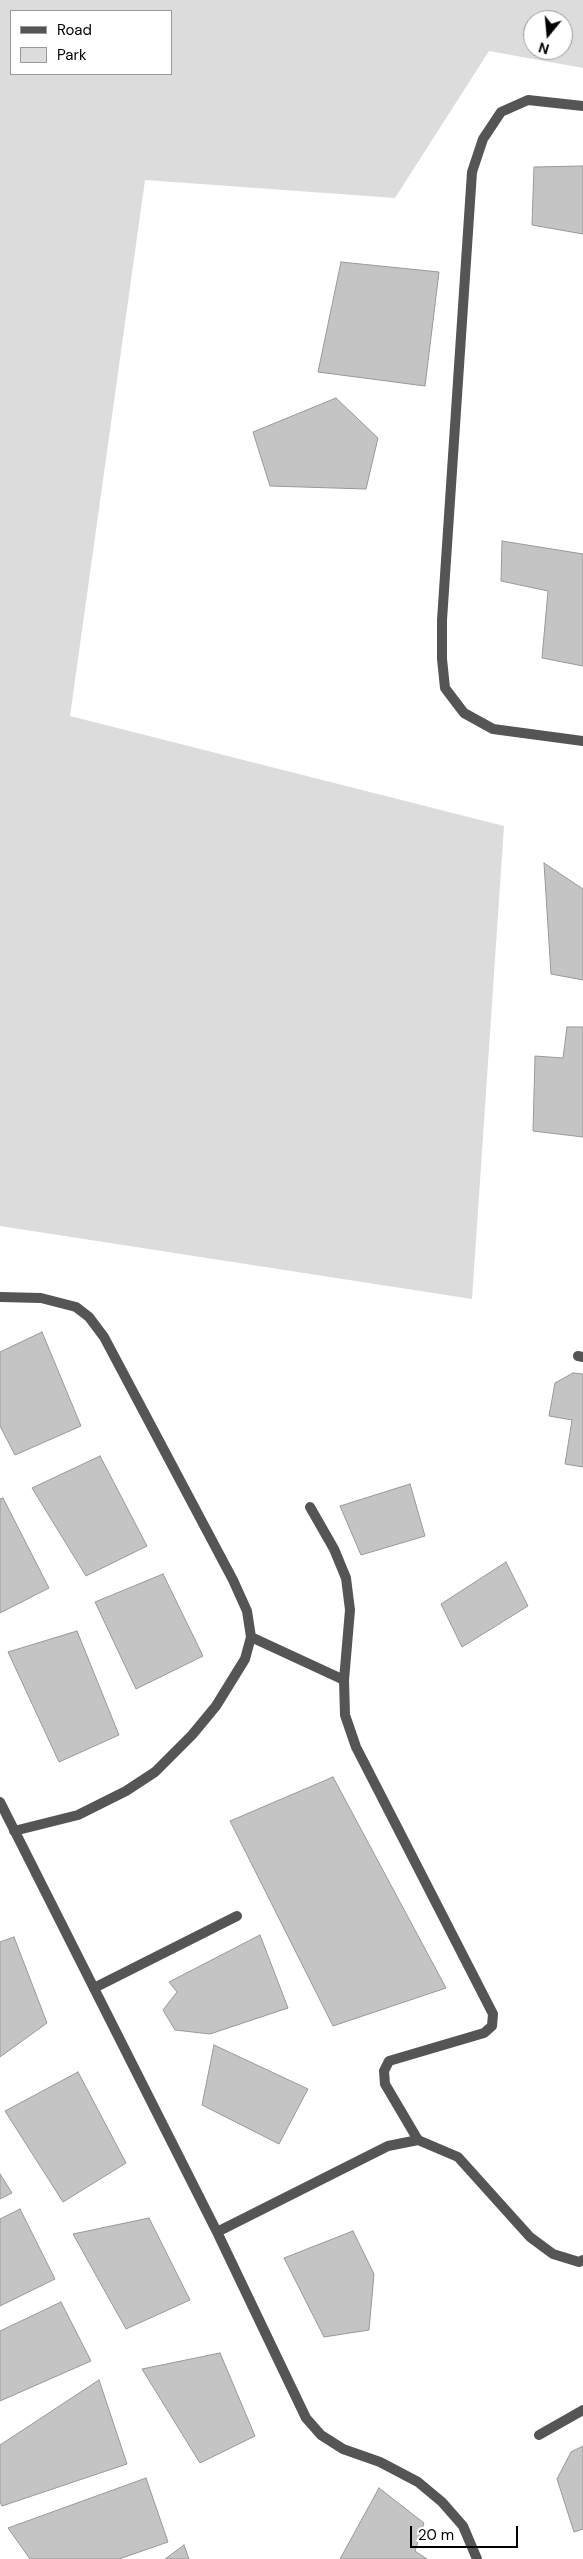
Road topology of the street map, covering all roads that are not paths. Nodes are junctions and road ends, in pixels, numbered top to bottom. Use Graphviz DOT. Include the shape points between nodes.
graph roads {
  1 [pos="583,106"];
  2 [pos="583,741"];
  3 [pos="0,1297"];
  4 [pos="310,1507"];
  5 [pos="251,1636"];
  6 [pos="344,1680"];
  7 [pos="0,1802"];
  8 [pos="14,1831"];
  9 [pos="237,1916"];
  10 [pos="94,1988"];
  11 [pos="418,2140"];
  12 [pos="217,2232"];
  13 [pos="582,2264"];
  14 [pos="583,2410"];
  15 [pos="539,2435"];
  16 [pos="477,2559"];
  1 -- 2 [label="street" via="528,100 501,112 483,139 472,172 442,658 445,688 464,713 493,729"];
  3 -- 5 [label="street" via="60,1301 76,1307 99,1330 233,1580 247,1611"];
  4 -- 6 [label="street" via="346,1578 350,1610"];
  5 -- 6 [label="street"];
  5 -- 8 [label="street" via="245,1659 216,1706 192,1736 155,1772 78,1815"];
  6 -- 11 [label="street" via="345,1715 356,1747 493,2014 492,2026 484,2033 389,2061 384,2071 385,2084"];
  7 -- 8 [label="street"];
  8 -- 10 [label="street"];
  9 -- 10 [label="street"];
  10 -- 12 [label="street"];
  11 -- 12 [label="street" via="388,2146"];
  11 -- 13 [label="street" via="458,2157 530,2237 554,2254"];
  12 -- 16 [label="street" via="306,2418 321,2435 343,2449 380,2462 418,2482 463,2526"];
  14 -- 15 [label="street"];
}
